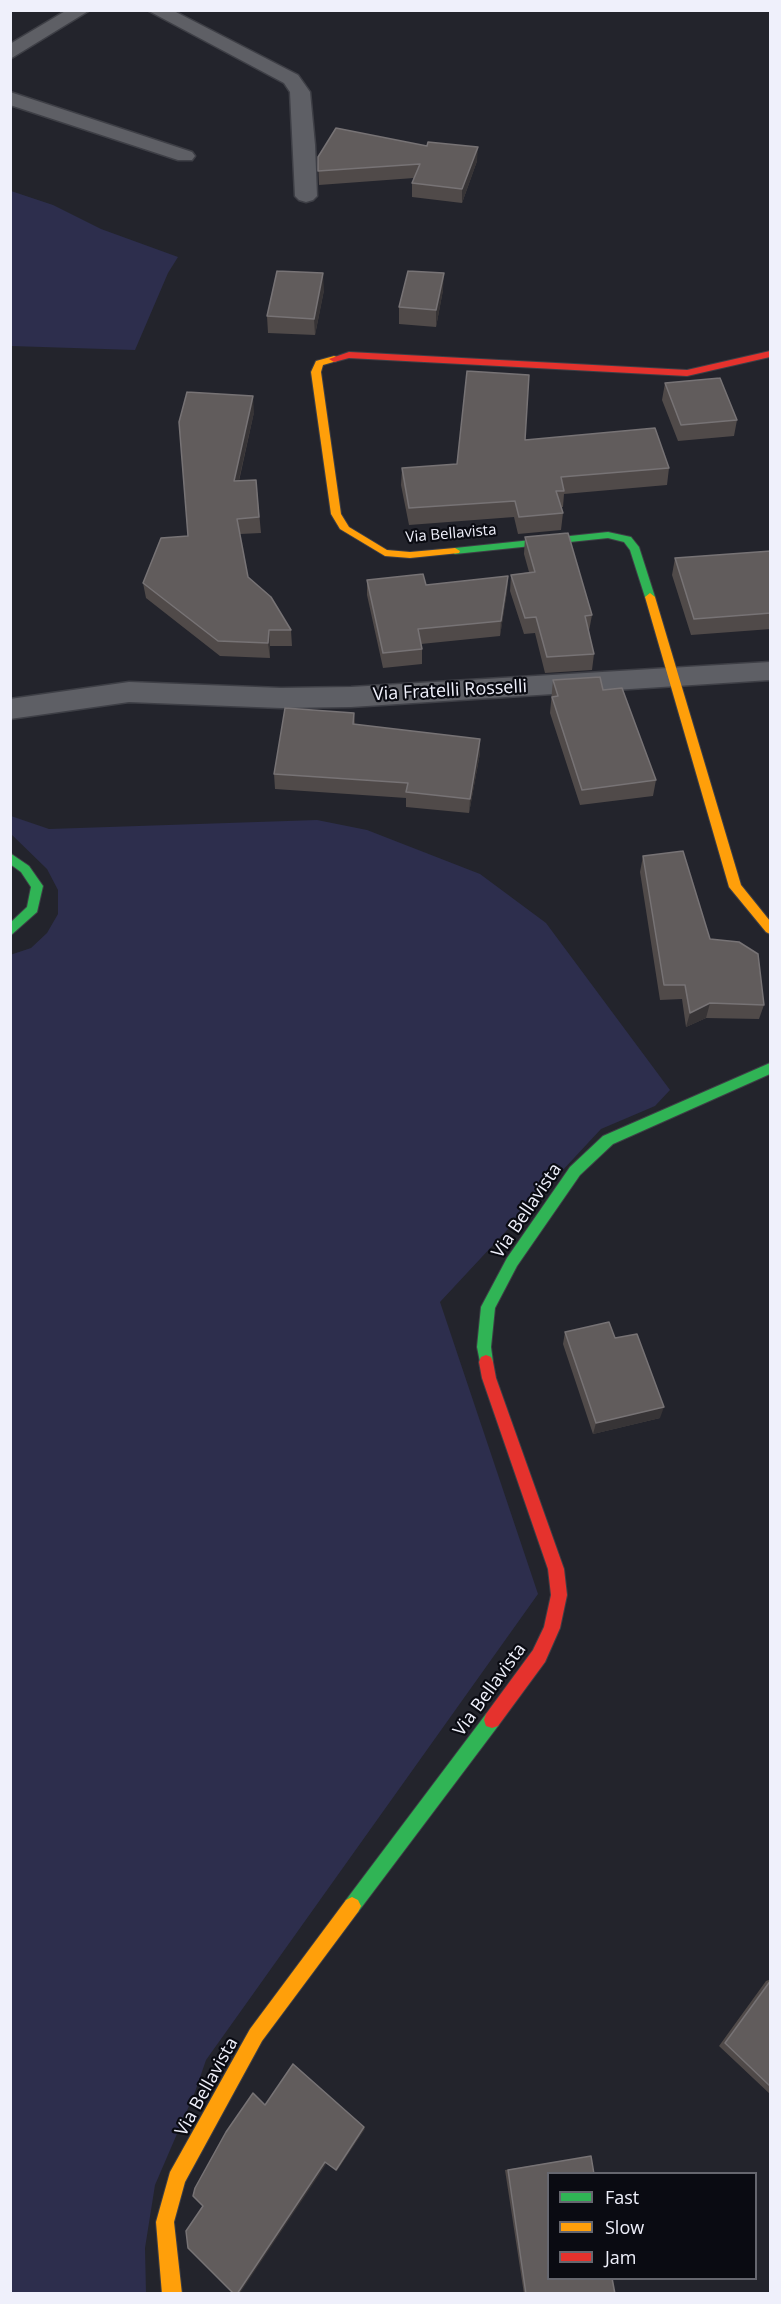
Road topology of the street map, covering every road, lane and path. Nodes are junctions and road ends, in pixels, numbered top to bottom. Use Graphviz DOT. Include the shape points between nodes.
graph roads {
  1 [pos="81,10"];
  2 [pos="156,10"];
  3 [pos="10,53"];
  4 [pos="10,98"];
  5 [pos="185,156"];
  6 [pos="306,196"];
  7 [pos="771,354"];
  8 [pos="771,671"];
  9 [pos="675,677"];
  10 [pos="10,709"];
  11 [pos="10,856"];
  12 [pos="771,929"];
  13 [pos="10,931"];
  14 [pos="771,1068"];
  15 [pos="172,2294"];
  1 -- 3 [label="street"];
  2 -- 6 [label="street" via="291,79 300,92"];
  4 -- 5 [label="street"];
  7 -- 9 [label="street, Via Bellavista" via="687,373 349,356 319,363 316,372 336,514 345,528 385,553 410,555 609,535 627,539 635,549"];
  8 -- 9 [label="street, Via Fratelli Rosselli"];
  9 -- 10 [label="street, Via Fratelli Rosselli" via="351,697 129,692"];
  9 -- 12 [label="street, Via Bellavista" via="735,886"];
  11 -- 13 [label="street" via="25,868 37,886 33,909"];
  14 -- 15 [label="street, Via Bellavista" via="608,1140 575,1172 512,1262 488,1307 484,1347 489,1378 556,1569 559,1595 552,1628 539,1656 256,2035 177,2178 165,2222"];
}
